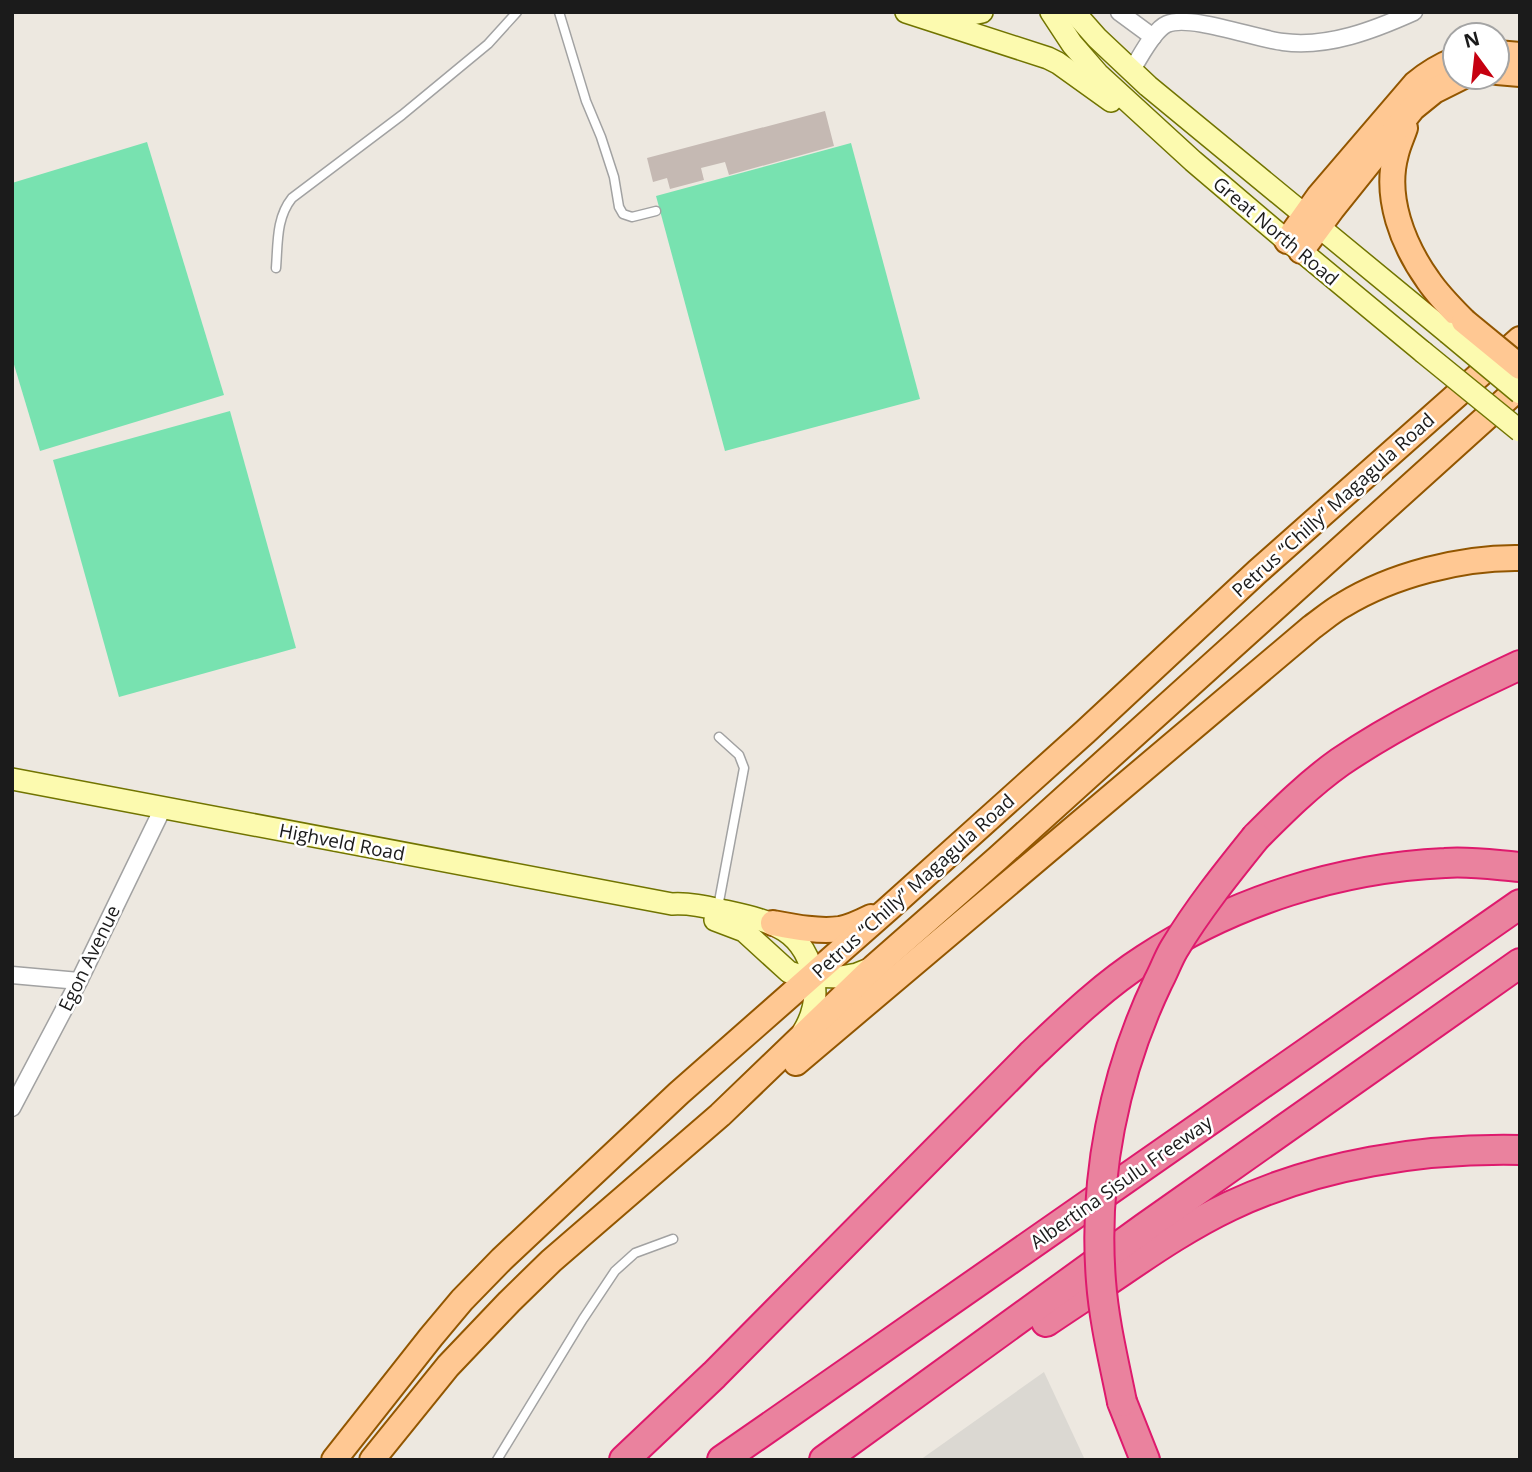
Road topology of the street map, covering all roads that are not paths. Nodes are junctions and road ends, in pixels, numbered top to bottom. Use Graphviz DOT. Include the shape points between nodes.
graph roads {
  1 [pos="517,12"];
  2 [pos="559,12"];
  3 [pos="906,12"];
  4 [pos="923,12"];
  5 [pos="982,12"];
  6 [pos="1051,12"];
  7 [pos="1074,12"];
  8 [pos="1119,12"];
  9 [pos="1414,12"];
  10 [pos="1153,37"];
  11 [pos="1441,66"];
  12 [pos="1131,71"];
  13 [pos="1441,88"];
  14 [pos="1413,108"];
  15 [pos="1149,122"];
  16 [pos="656,211"];
  17 [pos="1311,220"];
  18 [pos="1294,246"];
  19 [pos="276,268"];
  20 [pos="1520,325"];
  21 [pos="1456,327"];
  22 [pos="1520,339"];
  23 [pos="1520,367"];
  24 [pos="1520,387"];
  25 [pos="1520,393"];
  26 [pos="1448,401"];
  27 [pos="1520,431"];
  28 [pos="1520,558"];
  29 [pos="1520,665"];
  30 [pos="719,737"];
  31 [pos="12,779"];
  32 [pos="163,808"];
  33 [pos="1520,867"];
  34 [pos="672,904"];
  35 [pos="1520,904"];
  36 [pos="718,909"];
  37 [pos="888,909"];
  38 [pos="773,923"];
  39 [pos="1520,963"];
  40 [pos="874,967"];
  41 [pos="12,975"];
  42 [pos="814,976"];
  43 [pos="79,981"];
  44 [pos="796,1042"];
  45 [pos="12,1108"];
  46 [pos="720,1115"];
  47 [pos="1520,1150"];
  48 [pos="673,1239"];
  49 [pos="902,1404"];
  50 [pos="339,1458"];
  51 [pos="372,1460"];
  52 [pos="497,1460"];
  53 [pos="624,1460"];
  54 [pos="722,1460"];
  55 [pos="824,1460"];
  56 [pos="1145,1460"];
  1 -- 19 [label="lane" via="488,44 413,106 292,198 280,219"];
  2 -- 16 [label="lane" via="614,177 619,207 632,217"];
  3 -- 15 [label="main road" via="1048,58"];
  4 -- 5 [label="main road" via="946,17"];
  6 -- 15 [label="main road, Great North Road" via="1098,74"];
  7 -- 12 [label="main road, Great North Road"];
  8 -- 10 [label="street"];
  9 -- 10 [label="street" via="1335,40 1305,43 1175,22 1164,25"];
  10 -- 12 [label="street"];
  11 -- 17 [label="main road" via="1415,84"];
  12 -- 17 [label="main road, Great North Road"];
  13 -- 14 [label="main road"];
  14 -- 17 [label="main road"];
  14 -- 21 [label="main road" via="1395,156 1396,214 1406,242"];
  15 -- 18 [label="main road, Great North Road"];
  17 -- 18 [label="main road"];
  17 -- 21 [label="main road, Great North Road"];
  18 -- 27 [label="main road, Great North Road, bridge"];
  20 -- 26 [label="main road"];
  21 -- 23 [label="main road, bridge"];
  21 -- 25 [label="main road, Great North Road, bridge"];
  22 -- 26 [label="main road, Petrus “Chilly” Magagula Road"];
  24 -- 40 [label="main road, Petrus “Chilly” Magagula Road"];
  26 -- 37 [label="main road, Petrus “Chilly” Magagula Road"];
  28 -- 46 [label="main road" via="1480,559 1415,573 1343,604 767,1088"];
  29 -- 56 [label="highway, bridge" via="1397,727 1339,763 1293,800 1215,888 1174,949 1144,1012 1114,1105 1099,1237 1111,1350 1122,1402"];
  30 -- 36 [label="lane" via="739,755 744,768"];
  31 -- 32 [label="main road, Highveld Road"];
  32 -- 34 [label="main road, Highveld Road"];
  32 -- 43 [label="street, Egon Avenue"];
  33 -- 53 [label="highway" via="1446,863 1365,872 1308,885 1221,917 1144,959 1073,1014"];
  34 -- 36 [label="main road, Highveld Road"];
  34 -- 42 [label="main road, Highveld Road" via="744,931 789,972"];
  35 -- 54 [label="highway, Albertina Sisulu Freeway"];
  36 -- 38 [label="main road, Highveld Road"];
  37 -- 38 [label="main road" via="838,929"];
  37 -- 42 [label="main road, Petrus “Chilly” Magagula Road"];
  38 -- 42 [label="main road, Highveld Road" via="807,954"];
  39 -- 49 [label="highway"];
  40 -- 42 [label="main road, Highveld Road" via="841,977"];
  40 -- 44 [label="main road, Petrus “Chilly” Magagula Road"];
  41 -- 43 [label="street"];
  42 -- 44 [label="main road, Highveld Road" via="813,1013"];
  42 -- 50 [label="main road, Petrus “Chilly” Magagula Road" via="678,1093 502,1259 431,1337"];
  43 -- 45 [label="street, Egon Avenue"];
  44 -- 46 [label="main road, Petrus “Chilly” Magagula Road"];
  46 -- 51 [label="main road, Petrus “Chilly” Magagula Road" via="509,1302 448,1366"];
  47 -- 49 [label="highway" via="1407,1156 1268,1190 1201,1221 1150,1252 946,1392"];
  48 -- 52 [label="lane" via="635,1253 615,1270"];
  49 -- 55 [label="highway"];
}
